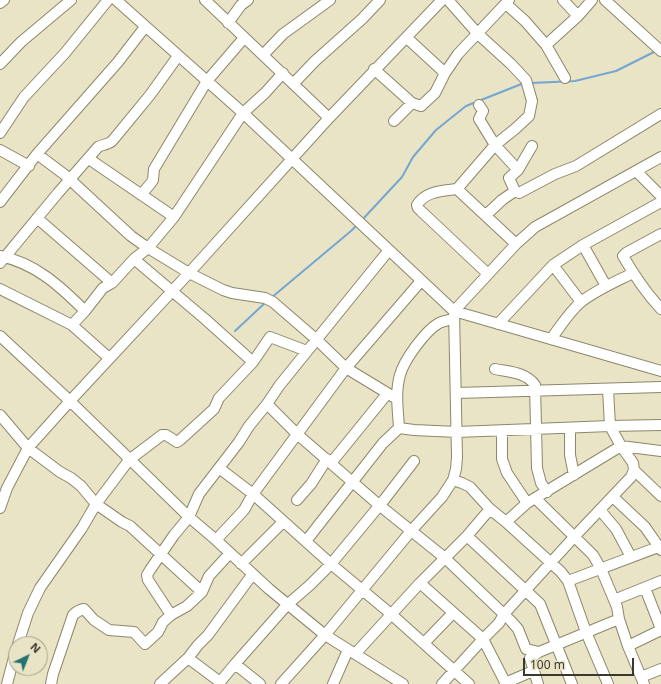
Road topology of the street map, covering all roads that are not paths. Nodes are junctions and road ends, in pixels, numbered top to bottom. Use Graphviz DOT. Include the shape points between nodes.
graph roads {
  1 [pos="4,0"];
  2 [pos="71,0"];
  3 [pos="108,0"];
  4 [pos="116,0"];
  5 [pos="205,0"];
  6 [pos="248,0"];
  7 [pos="330,0"];
  8 [pos="380,0"];
  9 [pos="442,0"];
  10 [pos="448,0"];
  11 [pos="563,0"];
  12 [pos="592,0"];
  13 [pos="606,0"];
  14 [pos="507,2"];
  15 [pos="0,3"];
  16 [pos="578,16"];
  17 [pos="228,23"];
  18 [pos="145,27"];
  19 [pos="478,34"];
  20 [pos="244,38"];
  21 [pos="407,38"];
  22 [pos="546,45"];
  23 [pos="661,50"];
  24 [pos="263,55"];
  25 [pos="178,56"];
  26 [pos="0,64"];
  27 [pos="374,69"];
  28 [pos="283,73"];
  29 [pos="445,73"];
  30 [pos="565,78"];
  31 [pos="208,81"];
  32 [pos="294,84"];
  33 [pos="412,103"];
  34 [pos="479,105"];
  35 [pos="243,113"];
  36 [pos="660,117"];
  37 [pos="329,118"];
  38 [pos="394,121"];
  39 [pos="0,133"];
  40 [pos="495,145"];
  41 [pos="532,146"];
  42 [pos="0,150"];
  43 [pos="37,154"];
  44 [pos="661,157"];
  45 [pos="89,159"];
  46 [pos="292,159"];
  47 [pos="28,166"];
  48 [pos="518,170"];
  49 [pos="636,171"];
  50 [pos="70,179"];
  51 [pos="457,189"];
  52 [pos="516,191"];
  53 [pos="141,195"];
  54 [pos="661,196"];
  55 [pos="0,202"];
  56 [pos="661,202"];
  57 [pos="486,215"];
  58 [pos="174,216"];
  59 [pos="37,218"];
  60 [pos="661,234"];
  61 [pos="516,244"];
  62 [pos="583,245"];
  63 [pos="148,248"];
  64 [pos="389,250"];
  65 [pos="2,259"];
  66 [pos="134,260"];
  67 [pos="553,265"];
  68 [pos="189,273"];
  69 [pos="633,273"];
  70 [pos="488,274"];
  71 [pos="421,281"];
  72 [pos="112,283"];
  73 [pos="606,286"];
  74 [pos="0,289"];
  75 [pos="172,291"];
  76 [pos="581,302"];
  77 [pos="661,308"];
  78 [pos="85,311"];
  79 [pos="454,315"];
  80 [pos="498,324"];
  81 [pos="72,325"];
  82 [pos="0,336"];
  83 [pos="551,339"];
  84 [pos="317,340"];
  85 [pos="307,351"];
  86 [pos="110,358"];
  87 [pos="253,362"];
  88 [pos="346,368"];
  89 [pos="660,368"];
  90 [pos="495,369"];
  91 [pos="661,387"];
  92 [pos="608,389"];
  93 [pos="535,390"];
  94 [pos="457,393"];
  95 [pos="388,394"];
  96 [pos="397,399"];
  97 [pos="70,401"];
  98 [pos="267,404"];
  99 [pos="0,415"];
  100 [pos="661,425"];
  101 [pos="610,426"];
  102 [pos="399,428"];
  103 [pos="570,428"];
  104 [pos="537,429"];
  105 [pos="502,431"];
  106 [pos="457,432"];
  107 [pos="296,434"];
  108 [pos="620,446"];
  109 [pos="28,448"];
  110 [pos="661,451"];
  111 [pos="130,460"];
  112 [pos="329,461"];
  113 [pos="414,461"];
  114 [pos="219,468"];
  115 [pos="634,470"];
  116 [pos="574,475"];
  117 [pos="452,480"];
  118 [pos="353,482"];
  119 [pos="4,485"];
  120 [pos="547,492"];
  121 [pos="253,494"];
  122 [pos="661,496"];
  123 [pos="613,497"];
  124 [pos="297,500"];
  125 [pos="531,501"];
  126 [pos="96,504"];
  127 [pos="379,505"];
  128 [pos="0,508"];
  129 [pos="490,509"];
  130 [pos="600,510"];
  131 [pos="189,517"];
  132 [pos="283,522"];
  133 [pos="506,522"];
  134 [pos="411,531"];
  135 [pos="467,536"];
  136 [pos="575,536"];
  137 [pos="216,540"];
  138 [pos="306,541"];
  139 [pos="661,548"];
  140 [pos="160,553"];
  141 [pos="230,553"];
  142 [pos="631,557"];
  143 [pos="445,558"];
  144 [pos="551,563"];
  145 [pos="241,564"];
  146 [pos="331,564"];
  147 [pos="601,569"];
  148 [pos="252,575"];
  149 [pos="568,581"];
  150 [pos="661,581"];
  151 [pos="420,582"];
  152 [pos="645,588"];
  153 [pos="362,589"];
  154 [pos="526,590"];
  155 [pos="202,592"];
  156 [pos="614,600"];
  157 [pos="287,605"];
  158 [pos="453,612"];
  159 [pos="391,614"];
  160 [pos="504,614"];
  161 [pos="171,615"];
  162 [pos="619,619"];
  163 [pos="661,630"];
  164 [pos="586,632"];
  165 [pos="325,635"];
  166 [pos="21,636"];
  167 [pos="483,639"];
  168 [pos="424,644"];
  169 [pos="557,644"];
  170 [pos="628,646"];
  171 [pos="351,652"];
  172 [pos="539,652"];
  173 [pos="188,658"];
  174 [pos="235,664"];
  175 [pos="661,669"];
  176 [pos="454,671"];
  177 [pos="533,671"];
  178 [pos="643,680"];
  179 [pos="219,683"];
  180 [pos="505,683"];
  181 [pos="51,684"];
  182 [pos="160,684"];
  183 [pos="260,684"];
  184 [pos="282,684"];
  185 [pos="333,684"];
  186 [pos="403,684"];
  187 [pos="442,684"];
  188 [pos="469,684"];
  189 [pos="538,684"];
  190 [pos="572,684"];
  191 [pos="608,684"];
  1 -- 15 [label="street"];
  2 -- 26 [label="street" via="21,42"];
  3 -- 39 [label="street" via="65,53 24,97"];
  4 -- 18 [label="street"];
  5 -- 17 [label="street"];
  6 -- 17 [label="street" via="241,5"];
  7 -- 24 [label="street" via="283,34"];
  8 -- 32 [label="street"];
  9 -- 21 [label="street"];
  10 -- 19 [label="street"];
  11 -- 16 [label="street"];
  12 -- 16 [label="street"];
  13 -- 23 [label="street"];
  14 -- 19 [label="street"];
  14 -- 22 [label="street"];
  16 -- 22 [label="street"];
  17 -- 20 [label="street"];
  18 -- 25 [label="street"];
  18 -- 43 [label="street" via="118,62"];
  19 -- 29 [label="street" via="458,54"];
  19 -- 40 [label="street" via="526,80 532,101 529,116"];
  20 -- 24 [label="street"];
  20 -- 31 [label="street"];
  21 -- 27 [label="street"];
  21 -- 29 [label="street"];
  22 -- 30 [label="street"];
  24 -- 28 [label="street"];
  25 -- 31 [label="street"];
  25 -- 45 [label="street" via="111,143 98,147"];
  27 -- 33 [label="street"];
  27 -- 37 [label="street"];
  28 -- 32 [label="street"];
  28 -- 35 [label="street"];
  29 -- 33 [label="street" via="435,93 421,106"];
  31 -- 35 [label="street"];
  31 -- 53 [label="street" via="154,169 153,180"];
  32 -- 37 [label="street"];
  33 -- 38 [label="street"];
  34 -- 40 [label="street" via="483,111 479,119"];
  35 -- 46 [label="street"];
  35 -- 58 [label="street"];
  36 -- 52 [label="street" via="576,166 518,193"];
  37 -- 46 [label="street"];
  40 -- 48 [label="street"];
  40 -- 51 [label="street"];
  41 -- 48 [label="street"];
  42 -- 47 [label="street"];
  43 -- 47 [label="street"];
  43 -- 50 [label="street"];
  44 -- 49 [label="street"];
  45 -- 50 [label="street"];
  45 -- 53 [label="street"];
  46 -- 64 [label="street"];
  46 -- 68 [label="street"];
  47 -- 55 [label="street"];
  48 -- 52 [label="street" via="509,178"];
  49 -- 54 [label="street"];
  49 -- 61 [label="street" via="534,227"];
  50 -- 59 [label="street"];
  50 -- 63 [label="street" via="131,236"];
  51 -- 57 [label="street"];
  51 -- 70 [label="street" via="430,194 419,202 418,208"];
  52 -- 57 [label="street"];
  53 -- 58 [label="street"];
  56 -- 62 [label="street"];
  57 -- 61 [label="street"];
  58 -- 63 [label="street"];
  59 -- 65 [label="street"];
  59 -- 72 [label="street"];
  60 -- 69 [label="street" via="623,256"];
  61 -- 70 [label="street"];
  62 -- 67 [label="street"];
  62 -- 73 [label="street"];
  63 -- 66 [label="street"];
  63 -- 68 [label="street"];
  64 -- 71 [label="street"];
  64 -- 84 [label="street"];
  65 -- 78 [label="street" via="22,262 42,273"];
  66 -- 72 [label="street"];
  66 -- 75 [label="street"];
  67 -- 76 [label="street"];
  67 -- 80 [label="street"];
  68 -- 75 [label="street"];
  68 -- 84 [label="street" via="232,293 265,298 273,302"];
  69 -- 73 [label="street"];
  69 -- 77 [label="street" via="650,298"];
  70 -- 79 [label="street"];
  71 -- 79 [label="street"];
  71 -- 88 [label="street"];
  72 -- 78 [label="street" via="103,288"];
  73 -- 76 [label="street"];
  74 -- 81 [label="street"];
  75 -- 86 [label="street"];
  75 -- 87 [label="street"];
  76 -- 83 [label="street"];
  78 -- 81 [label="street"];
  79 -- 80 [label="street"];
  79 -- 94 [label="street"];
  79 -- 96 [label="street" via="435,326 414,350 400,375"];
  80 -- 83 [label="street"];
  81 -- 86 [label="street"];
  82 -- 97 [label="street"];
  83 -- 89 [label="street"];
  84 -- 85 [label="street"];
  84 -- 88 [label="street"];
  85 -- 87 [label="street" via="270,337"];
  85 -- 98 [label="street"];
  86 -- 97 [label="street"];
  87 -- 111 [label="street" via="219,398 214,409 180,440 176,442 162,435"];
  88 -- 95 [label="street"];
  88 -- 107 [label="street"];
  90 -- 93 [label="street" via="528,378 535,385"];
  91 -- 92 [label="street"];
  92 -- 93 [label="street"];
  92 -- 101 [label="street"];
  93 -- 94 [label="street"];
  93 -- 104 [label="street"];
  94 -- 106 [label="street"];
  95 -- 96 [label="street"];
  95 -- 112 [label="street"];
  96 -- 102 [label="street"];
  97 -- 109 [label="street"];
  97 -- 111 [label="street"];
  98 -- 107 [label="street"];
  98 -- 114 [label="street"];
  99 -- 109 [label="street"];
  100 -- 101 [label="street"];
  101 -- 103 [label="street"];
  101 -- 108 [label="street"];
  102 -- 106 [label="street"];
  102 -- 118 [label="street" via="383,443"];
  103 -- 104 [label="street"];
  103 -- 116 [label="street" via="570,455"];
  104 -- 105 [label="street"];
  104 -- 120 [label="street" via="538,475"];
  105 -- 106 [label="street"];
  105 -- 125 [label="street" via="502,459 507,473"];
  106 -- 117 [label="street" via="456,469"];
  107 -- 112 [label="street"];
  107 -- 121 [label="street"];
  108 -- 110 [label="street"];
  108 -- 115 [label="street" via="633,463"];
  108 -- 116 [label="street"];
  109 -- 119 [label="street"];
  109 -- 126 [label="street" via="81,486"];
  111 -- 126 [label="street"];
  111 -- 131 [label="street"];
  112 -- 118 [label="street"];
  112 -- 124 [label="street"];
  113 -- 127 [label="street"];
  114 -- 121 [label="street"];
  114 -- 131 [label="street" via="200,494"];
  115 -- 122 [label="street"];
  115 -- 123 [label="street"];
  116 -- 120 [label="street"];
  117 -- 129 [label="street" via="470,487"];
  117 -- 134 [label="street" via="442,497"];
  118 -- 127 [label="street"];
  118 -- 138 [label="street"];
  119 -- 128 [label="street"];
  120 -- 125 [label="street"];
  121 -- 132 [label="street"];
  121 -- 137 [label="street" via="244,510"];
  123 -- 130 [label="street"];
  123 -- 139 [label="street" via="645,527"];
  125 -- 133 [label="street"];
  125 -- 136 [label="street"];
  126 -- 140 [label="street" via="130,526"];
  126 -- 166 [label="street" via="40,588"];
  127 -- 134 [label="street"];
  127 -- 146 [label="street"];
  129 -- 133 [label="street"];
  129 -- 135 [label="street"];
  130 -- 136 [label="street"];
  130 -- 142 [label="street" via="616,529"];
  131 -- 137 [label="street"];
  131 -- 140 [label="street"];
  132 -- 138 [label="street"];
  132 -- 145 [label="street"];
  133 -- 144 [label="street"];
  134 -- 143 [label="street"];
  134 -- 153 [label="street"];
  135 -- 143 [label="street"];
  135 -- 154 [label="street"];
  136 -- 144 [label="street"];
  136 -- 147 [label="street"];
  137 -- 141 [label="street"];
  138 -- 146 [label="street"];
  139 -- 142 [label="street"];
  140 -- 155 [label="street"];
  140 -- 161 [label="street" via="148,575 148,580"];
  141 -- 145 [label="street"];
  141 -- 155 [label="street" via="210,576"];
  142 -- 147 [label="street"];
  143 -- 151 [label="street"];
  143 -- 160 [label="street"];
  144 -- 149 [label="street"];
  144 -- 154 [label="street"];
  145 -- 148 [label="street"];
  146 -- 153 [label="street"];
  146 -- 157 [label="street"];
  147 -- 149 [label="street"];
  147 -- 156 [label="street"];
  148 -- 157 [label="street"];
  148 -- 173 [label="street"];
  149 -- 164 [label="street"];
  150 -- 152 [label="street"];
  151 -- 158 [label="street"];
  151 -- 159 [label="street"];
  152 -- 156 [label="street"];
  152 -- 163 [label="street"];
  153 -- 159 [label="street"];
  153 -- 165 [label="street"];
  154 -- 160 [label="street"];
  154 -- 169 [label="street" via="540,604"];
  155 -- 161 [label="street" via="187,606"];
  156 -- 162 [label="street"];
  157 -- 165 [label="street"];
  157 -- 174 [label="street"];
  158 -- 167 [label="street"];
  158 -- 168 [label="street"];
  159 -- 168 [label="street"];
  159 -- 171 [label="street"];
  160 -- 167 [label="street"];
  160 -- 172 [label="street" via="518,629 526,648"];
  161 -- 181 [label="street" via="145,644 134,632 110,630 94,620 84,609 79,610 73,615"];
  162 -- 164 [label="street"];
  162 -- 170 [label="street"];
  163 -- 170 [label="street"];
  164 -- 169 [label="street"];
  164 -- 191 [label="street"];
  165 -- 171 [label="street"];
  165 -- 184 [label="street"];
  167 -- 176 [label="street"];
  167 -- 180 [label="street"];
  168 -- 176 [label="street"];
  169 -- 172 [label="street"];
  169 -- 190 [label="street"];
  170 -- 178 [label="street"];
  171 -- 185 [label="street"];
  171 -- 186 [label="street"];
  172 -- 177 [label="street" via="530,658"];
  173 -- 179 [label="street"];
  173 -- 182 [label="street"];
  174 -- 179 [label="street"];
  174 -- 183 [label="street"];
  175 -- 178 [label="street"];
  176 -- 187 [label="street"];
  176 -- 188 [label="street"];
  177 -- 180 [label="street"];
  177 -- 189 [label="street"];
}
